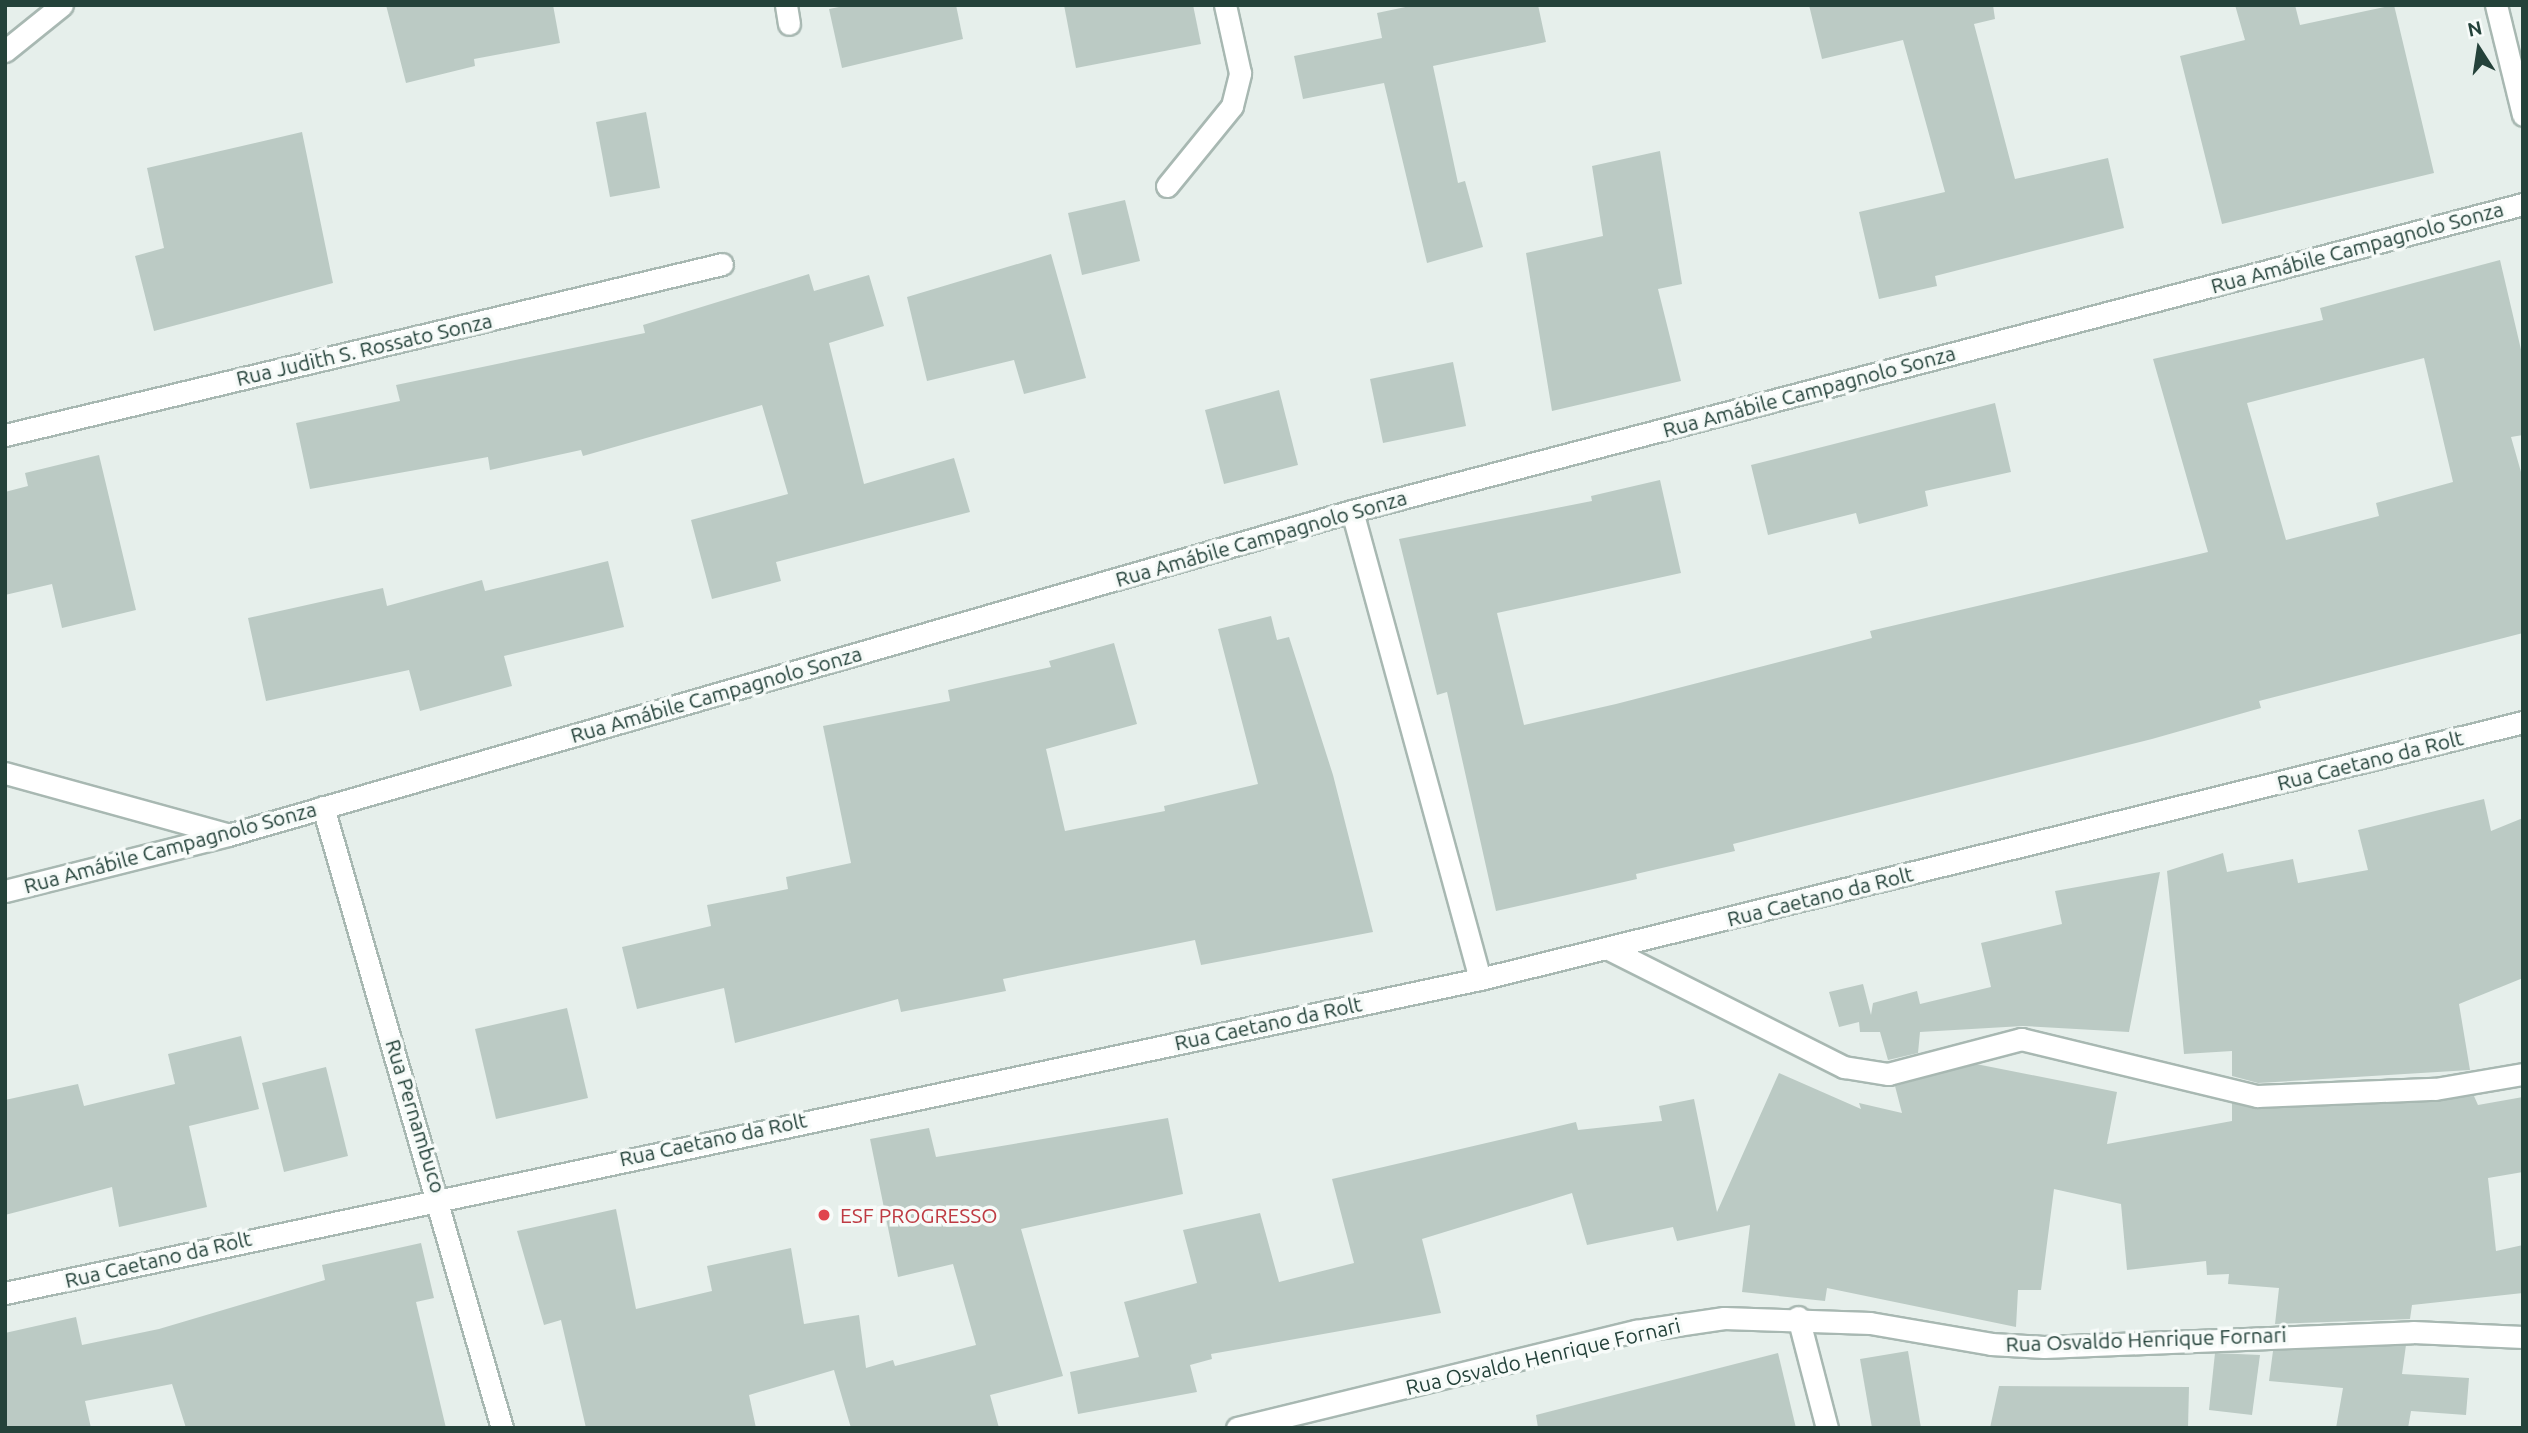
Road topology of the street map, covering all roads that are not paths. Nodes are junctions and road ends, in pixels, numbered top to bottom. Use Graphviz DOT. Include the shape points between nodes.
graph roads {
  1 [pos="62,5"];
  2 [pos="1225,5"];
  3 [pos="2496,5"];
  4 [pos="5,51"];
  5 [pos="2523,115"];
  6 [pos="1167,186"];
  7 [pos="2523,204"];
  8 [pos="722,264"];
  9 [pos="5,435"];
  10 [pos="1352,512"];
  11 [pos="2523,722"];
  12 [pos="5,773"];
  13 [pos="323,807"];
  14 [pos="228,835"];
  15 [pos="5,891"];
  16 [pos="1609,949"];
  17 [pos="1480,979"];
  18 [pos="2523,1074"];
  19 [pos="440,1196"];
  20 [pos="5,1293"];
  21 [pos="1798,1317"];
  22 [pos="2523,1337"];
  23 [pos="502,1428"];
  24 [pos="1237,1428"];
  25 [pos="1827,1428"];
  1 -- 4 [label="street"];
  2 -- 6 [label="street" via="1240,73 1232,106"];
  3 -- 5 [label="street"];
  7 -- 10 [label="street, Rua Amábile Campagnolo Sonza"];
  8 -- 9 [label="street, Rua Judith S. Rossato Sonza"];
  10 -- 13 [label="street, Rua Amábile Campagnolo Sonza"];
  10 -- 17 [label="street"];
  11 -- 16 [label="street, Rua Caetano da Rolt"];
  12 -- 14 [label="street"];
  13 -- 14 [label="street, Rua Amábile Campagnolo Sonza"];
  13 -- 19 [label="street, Rua Pernambuco"];
  14 -- 15 [label="street, Rua Amábile Campagnolo Sonza"];
  16 -- 17 [label="street, Rua Caetano da Rolt"];
  16 -- 18 [label="street" via="1844,1067 1888,1074 2021,1039 2257,1096 2435,1089"];
  17 -- 19 [label="street, Rua Caetano da Rolt"];
  19 -- 20 [label="street, Rua Caetano da Rolt"];
  19 -- 23 [label="street, Rua Pernambuco"];
  21 -- 22 [label="street, Rua Osvaldo Henrique Fornari" via="2044,1347 2413,1332"];
  21 -- 24 [label="street, Rua Osvaldo Henrique Fornari" via="1724,1318 1636,1331"];
  21 -- 25 [label="street"];
}
